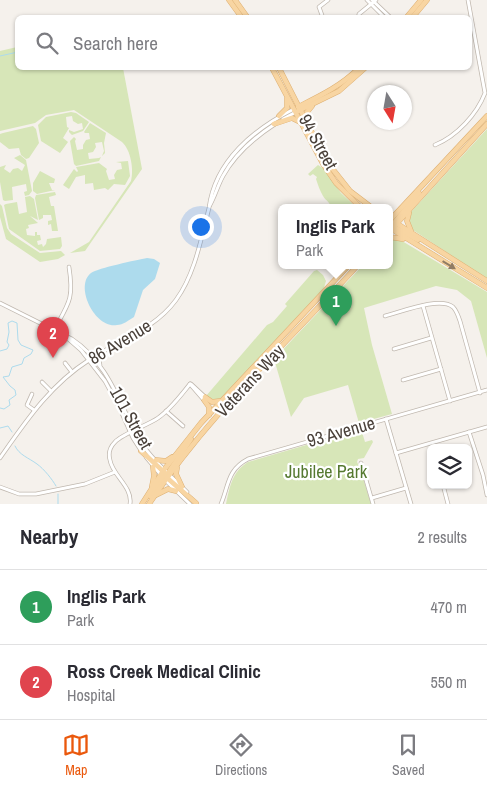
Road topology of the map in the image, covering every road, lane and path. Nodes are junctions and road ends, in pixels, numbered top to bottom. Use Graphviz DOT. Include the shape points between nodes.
graph roads {
  1 [pos="229,0"];
  2 [pos="235,0"];
  3 [pos="328,0"];
  4 [pos="367,0"];
  5 [pos="421,0"];
  6 [pos="427,0"];
  7 [pos="468,0"];
  8 [pos="373,1"];
  9 [pos="240,15"];
  10 [pos="246,15"];
  11 [pos="322,15"];
  12 [pos="359,15"];
  13 [pos="383,15"];
  14 [pos="388,15"];
  15 [pos="408,15"];
  16 [pos="414,15"];
  17 [pos="471,15"];
  18 [pos="472,21"];
  19 [pos="273,70"];
  20 [pos="279,70"];
  21 [pos="357,70"];
  22 [pos="363,70"];
  23 [pos="286,92"];
  24 [pos="293,95"];
  25 [pos="317,97"];
  26 [pos="314,104"];
  27 [pos="297,109"];
  28 [pos="279,116"];
  29 [pos="487,116"];
  30 [pos="274,124"];
  31 [pos="302,124"];
  32 [pos="487,124"];
  33 [pos="310,128"];
  34 [pos="436,145"];
  35 [pos="441,165"];
  36 [pos="355,202"];
  37 [pos="359,204"];
  38 [pos="367,204"];
  39 [pos="403,206"];
  40 [pos="413,206"];
  41 [pos="209,208"];
  42 [pos="393,211"];
  43 [pos="393,221"];
  44 [pos="393,222"];
  45 [pos="393,222"];
  46 [pos="393,225"];
  47 [pos="393,225"];
  48 [pos="393,226"];
  49 [pos="393,237"];
  50 [pos="418,237"];
  51 [pos="412,242"];
  52 [pos="452,258"];
  53 [pos="69,267"];
  54 [pos="345,269"];
  55 [pos="354,269"];
  56 [pos="487,281"];
  57 [pos="487,288"];
  58 [pos="0,303"];
  59 [pos="423,306"];
  60 [pos="385,316"];
  61 [pos="54,330"];
  62 [pos="431,338"];
  63 [pos="394,348"];
  64 [pos="103,352"];
  65 [pos="91,359"];
  66 [pos="65,363"];
  67 [pos="441,369"];
  68 [pos="102,370"];
  69 [pos="72,372"];
  70 [pos="403,380"];
  71 [pos="42,382"];
  72 [pos="487,390"];
  73 [pos="51,391"];
  74 [pos="480,393"];
  75 [pos="32,394"];
  76 [pos="229,394"];
  77 [pos="204,398"];
  78 [pos="450,401"];
  79 [pos="34,410"];
  80 [pos="166,411"];
  81 [pos="209,415"];
  82 [pos="386,419"];
  83 [pos="201,423"];
  84 [pos="183,426"];
  85 [pos="487,427"];
  86 [pos="135,431"];
  87 [pos="469,432"];
  88 [pos="130,433"];
  89 [pos="431,443"];
  90 [pos="141,451"];
  91 [pos="396,453"];
  92 [pos="175,455"];
  93 [pos="0,458"];
  94 [pos="156,460"];
  95 [pos="180,462"];
  96 [pos="361,463"];
  97 [pos="153,467"];
  98 [pos="115,472"];
  99 [pos="165,475"];
  100 [pos="0,487"];
  101 [pos="152,487"];
  102 [pos="182,487"];
  103 [pos="406,488"];
  104 [pos="444,489"];
  105 [pos="176,491"];
  106 [pos="487,495"];
  107 [pos="155,496"];
  108 [pos="372,498"];
  109 [pos="196,503"];
  110 [pos="130,504"];
  111 [pos="142,504"];
  112 [pos="148,504"];
  113 [pos="190,504"];
  114 [pos="221,504"];
  115 [pos="373,504"];
  116 [pos="411,504"];
  117 [pos="448,504"];
  1 -- 9 [label="main road"];
  2 -- 10 [label="main road"];
  3 -- 11 [label="street" via="319,8"];
  4 -- 8 [label="street"];
  5 -- 15 [label="main road"];
  6 -- 16 [label="main road"];
  7 -- 17 [label="street"];
  8 -- 12 [label="street"];
  8 -- 13 [label="street"];
  8 -- 14 [label="street"];
  18 -- 34 [label="street" via="485,93 458,131"];
  19 -- 23 [label="main road, 94 Street"];
  20 -- 24 [label="main road, 94 Street"];
  21 -- 25 [label="main road" via="344,82"];
  22 -- 26 [label="main road" via="346,86"];
  23 -- 27 [label="main road, 94 Street"];
  23 -- 28 [label="main road" via="288,106"];
  24 -- 25 [label="main road" via="304,101"];
  24 -- 27 [label="main road, 94 Street"];
  25 -- 27 [label="main road"];
  26 -- 27 [label="main road"];
  26 -- 33 [label="main road" via="307,112"];
  27 -- 28 [label="street, 86 Avenue"];
  27 -- 30 [label="street, 86 Avenue"];
  27 -- 31 [label="main road, 94 Street"];
  27 -- 33 [label="main road, 94 Street"];
  28 -- 41 [label="street, 86 Avenue" via="254,133 230,159 217,179"];
  29 -- 35 [label="main road"];
  30 -- 31 [label="main road" via="292,118"];
  30 -- 41 [label="street, 86 Avenue" via="253,140 233,162"];
  31 -- 36 [label="main road, 94 Street" via="323,164"];
  32 -- 40 [label="main road"];
  33 -- 38 [label="main road, 94 Street" via="339,179"];
  35 -- 39 [label="main road"];
  35 -- 44 [label="main road"];
  36 -- 37 [label="main road"];
  39 -- 42 [label="main road"];
  39 -- 43 [label="main road"];
  40 -- 45 [label="main road"];
  40 -- 50 [label="main road" via="407,222"];
  41 -- 64 [label="street, 86 Avenue" via="189,277 175,302 149,327"];
  46 -- 50 [label="main road"];
  47 -- 52 [label="main road"];
  48 -- 51 [label="main road"];
  49 -- 51 [label="main road"];
  50 -- 52 [label="main road"];
  51 -- 57 [label="main road, one-way"];
  52 -- 56 [label="main road"];
  53 -- 61 [label="street" via="70,301"];
  54 -- 76 [label="main road, Veterans Way"];
  55 -- 95 [label="main road, Veterans Way" via="244,386"];
  58 -- 61 [label="street, 101 Street"];
  59 -- 60 [label="street"];
  59 -- 62 [label="street"];
  59 -- 74 [label="street" via="445,303 456,311"];
  61 -- 65 [label="street, 101 Street"];
  62 -- 63 [label="street"];
  62 -- 67 [label="street"];
  64 -- 65 [label="street, 86 Avenue"];
  64 -- 68 [label="street" via="99,360"];
  65 -- 68 [label="street, 101 Street"];
  65 -- 69 [label="street, 86 Avenue"];
  65 -- 88 [label="street, 101 Street" via="111,390"];
  66 -- 69 [label="street"];
  67 -- 70 [label="street"];
  67 -- 78 [label="street"];
  68 -- 86 [label="street, 101 Street" via="118,394"];
  69 -- 73 [label="street, 86 Avenue"];
  71 -- 73 [label="street"];
  72 -- 74 [label="street, 93 Avenue"];
  73 -- 79 [label="street, 86 Avenue"];
  74 -- 78 [label="street, 93 Avenue"];
  75 -- 79 [label="street" via="27,404"];
  76 -- 77 [label="main road" via="216,402"];
  76 -- 81 [label="main road, Veterans Way"];
  77 -- 80 [label="street" via="190,384"];
  77 -- 81 [label="main road"];
  78 -- 82 [label="street, 93 Avenue"];
  79 -- 93 [label="street, 86 Avenue"];
  80 -- 84 [label="street"];
  80 -- 86 [label="street"];
  81 -- 83 [label="main road, Veterans Way"];
  82 -- 91 [label="street"];
  82 -- 114 [label="street, 93 Avenue" via="240,463 232,473"];
  83 -- 92 [label="main road, Veterans Way"];
  83 -- 99 [label="main road"];
  85 -- 87 [label="street"];
  86 -- 88 [label="street"];
  86 -- 94 [label="street, 101 Street"];
  87 -- 89 [label="street"];
  87 -- 106 [label="street"];
  88 -- 90 [label="street, 101 Street"];
  88 -- 98 [label="street" via="119,438 110,450 110,463"];
  89 -- 91 [label="street"];
  90 -- 97 [label="street, 101 Street"];
  90 -- 99 [label="main road"];
  91 -- 103 [label="street"];
  92 -- 94 [label="main road" via="166,461"];
  92 -- 99 [label="main road, Veterans Way"];
  94 -- 99 [label="street, 101 Street"];
  95 -- 99 [label="main road, Veterans Way"];
  95 -- 102 [label="main road" via="176,471"];
  96 -- 108 [label="street"];
  97 -- 99 [label="street, 101 Street"];
  97 -- 101 [label="main road"];
  98 -- 100 [label="street" via="85,484 36,494 19,494"];
  98 -- 110 [label="street" via="128,490"];
  99 -- 101 [label="main road, Veterans Way"];
  99 -- 102 [label="street, 101 Street"];
  99 -- 105 [label="street, 101 Street"];
  99 -- 107 [label="main road, Veterans Way"];
  99 -- 109 [label="main road"];
  99 -- 112 [label="main road"];
  101 -- 111 [label="main road, Veterans Way"];
  102 -- 109 [label="street, 101 Street"];
  103 -- 108 [label="street"];
  103 -- 116 [label="street"];
  104 -- 117 [label="street"];
  105 -- 107 [label="main road" via="168,489"];
  105 -- 113 [label="street, 101 Street"];
  107 -- 112 [label="main road, Veterans Way"];
  108 -- 115 [label="street"];
}
